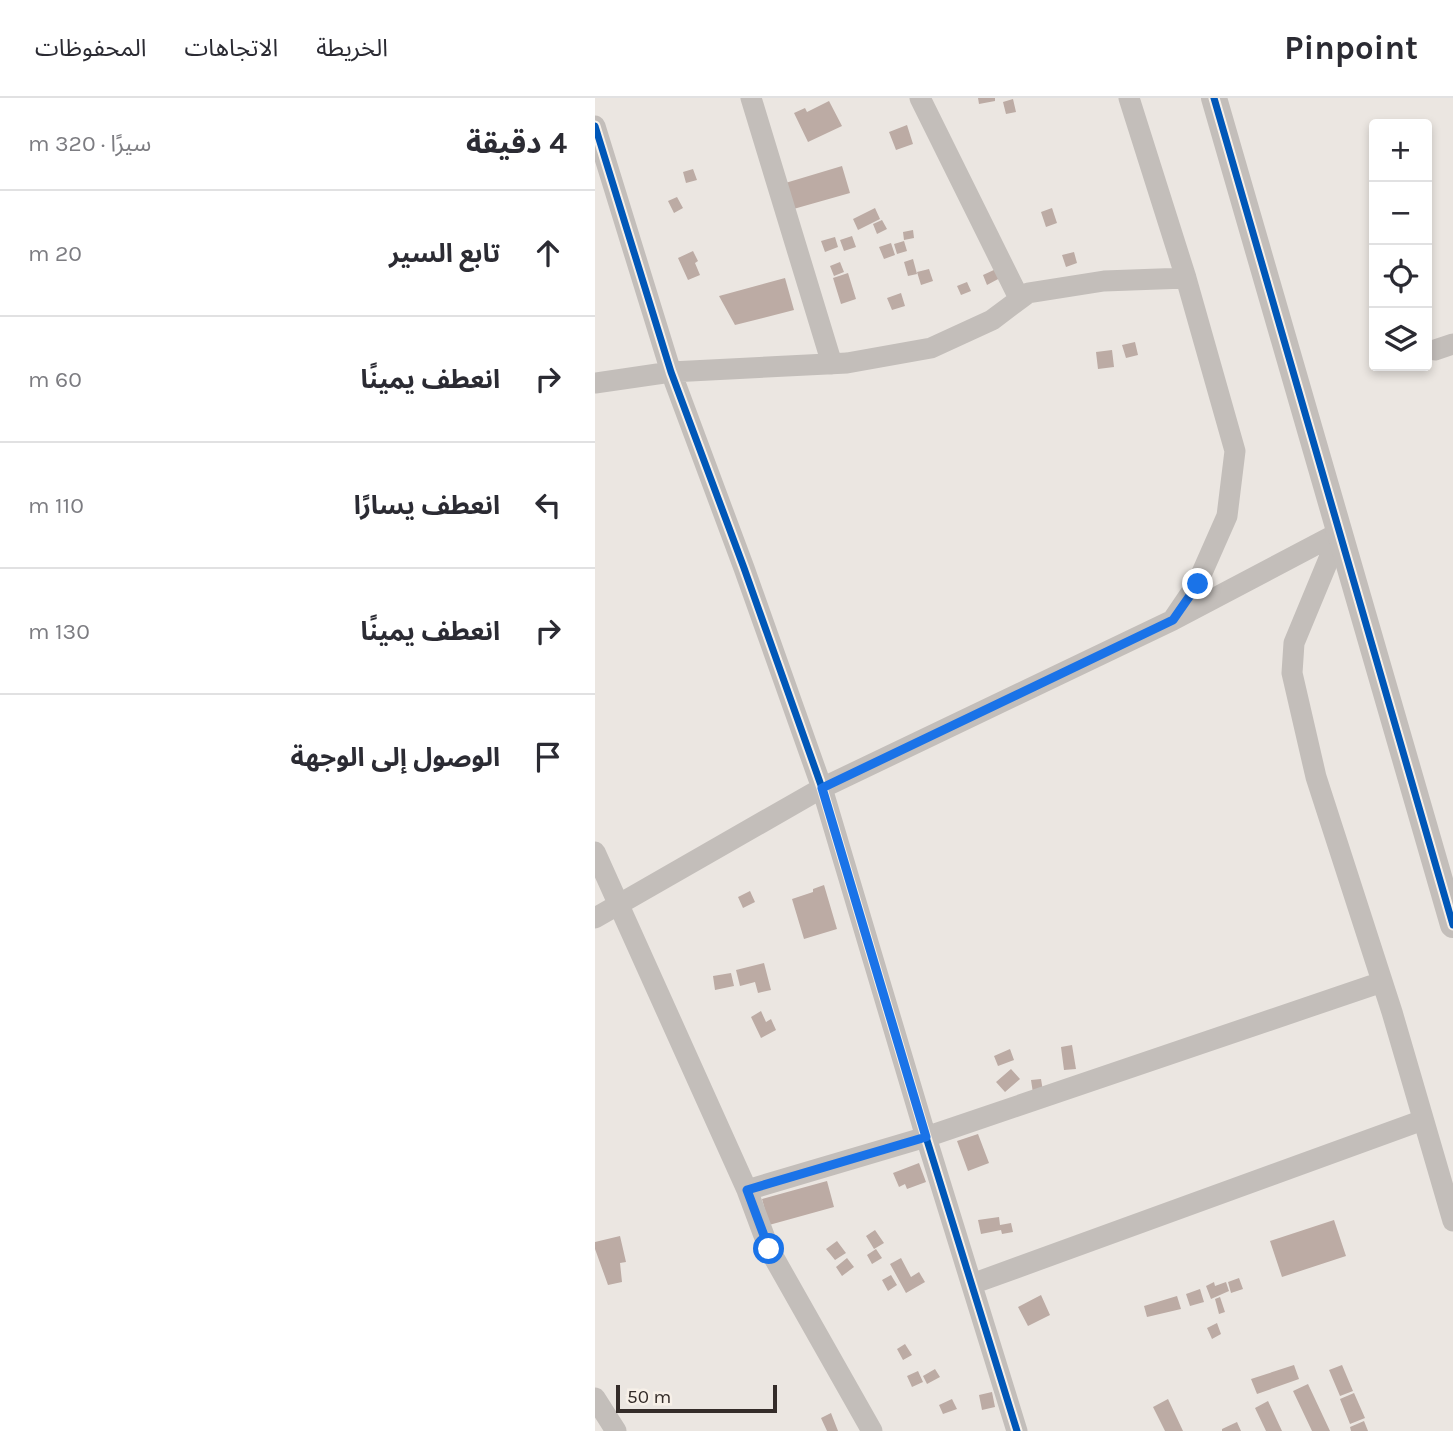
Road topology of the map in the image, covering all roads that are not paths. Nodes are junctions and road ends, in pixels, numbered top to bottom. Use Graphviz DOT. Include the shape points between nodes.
graph roads {
  1 [pos="751,98"];
  2 [pos="920,98"];
  3 [pos="1129,98"];
  4 [pos="1215,98"];
  5 [pos="595,126"];
  6 [pos="1186,278"];
  7 [pos="1019,299"];
  8 [pos="832,364"];
  9 [pos="671,372"];
  10 [pos="595,383"];
  11 [pos="1340,532"];
  12 [pos="1173,620"];
  13 [pos="822,788"];
  14 [pos="595,852"];
  15 [pos="620,905"];
  16 [pos="595,918"];
  17 [pos="1453,925"];
  18 [pos="1382,982"];
  19 [pos="1423,1120"];
  20 [pos="926,1137"];
  21 [pos="747,1190"];
  22 [pos="1453,1221"];
  23 [pos="972,1284"];
  24 [pos="595,1398"];
  25 [pos="615,1431"];
  26 [pos="871,1431"];
  27 [pos="1017,1431"];
  1 -- 8 [label="street"];
  2 -- 7 [label="street"];
  3 -- 6 [label="street"];
  4 -- 11 [label="street"];
  5 -- 9 [label="street"];
  6 -- 7 [label="street" via="1104,281 1028,293"];
  6 -- 12 [label="street" via="1235,451 1227,516 1198,584"];
  7 -- 8 [label="street" via="992,320 931,348"];
  8 -- 9 [label="street"];
  9 -- 10 [label="street"];
  9 -- 13 [label="street"];
  11 -- 12 [label="street"];
  11 -- 17 [label="street"];
  11 -- 18 [label="street" via="1294,643 1292,673 1316,777"];
  12 -- 13 [label="street"];
  13 -- 15 [label="street"];
  13 -- 20 [label="street"];
  14 -- 15 [label="street"];
  15 -- 16 [label="street"];
  15 -- 21 [label="street"];
  18 -- 19 [label="street"];
  18 -- 20 [label="street"];
  19 -- 22 [label="street"];
  19 -- 23 [label="street"];
  20 -- 21 [label="street"];
  20 -- 23 [label="street"];
  21 -- 26 [label="street" via="769,1249"];
  23 -- 27 [label="street"];
  24 -- 25 [label="street"];
}
